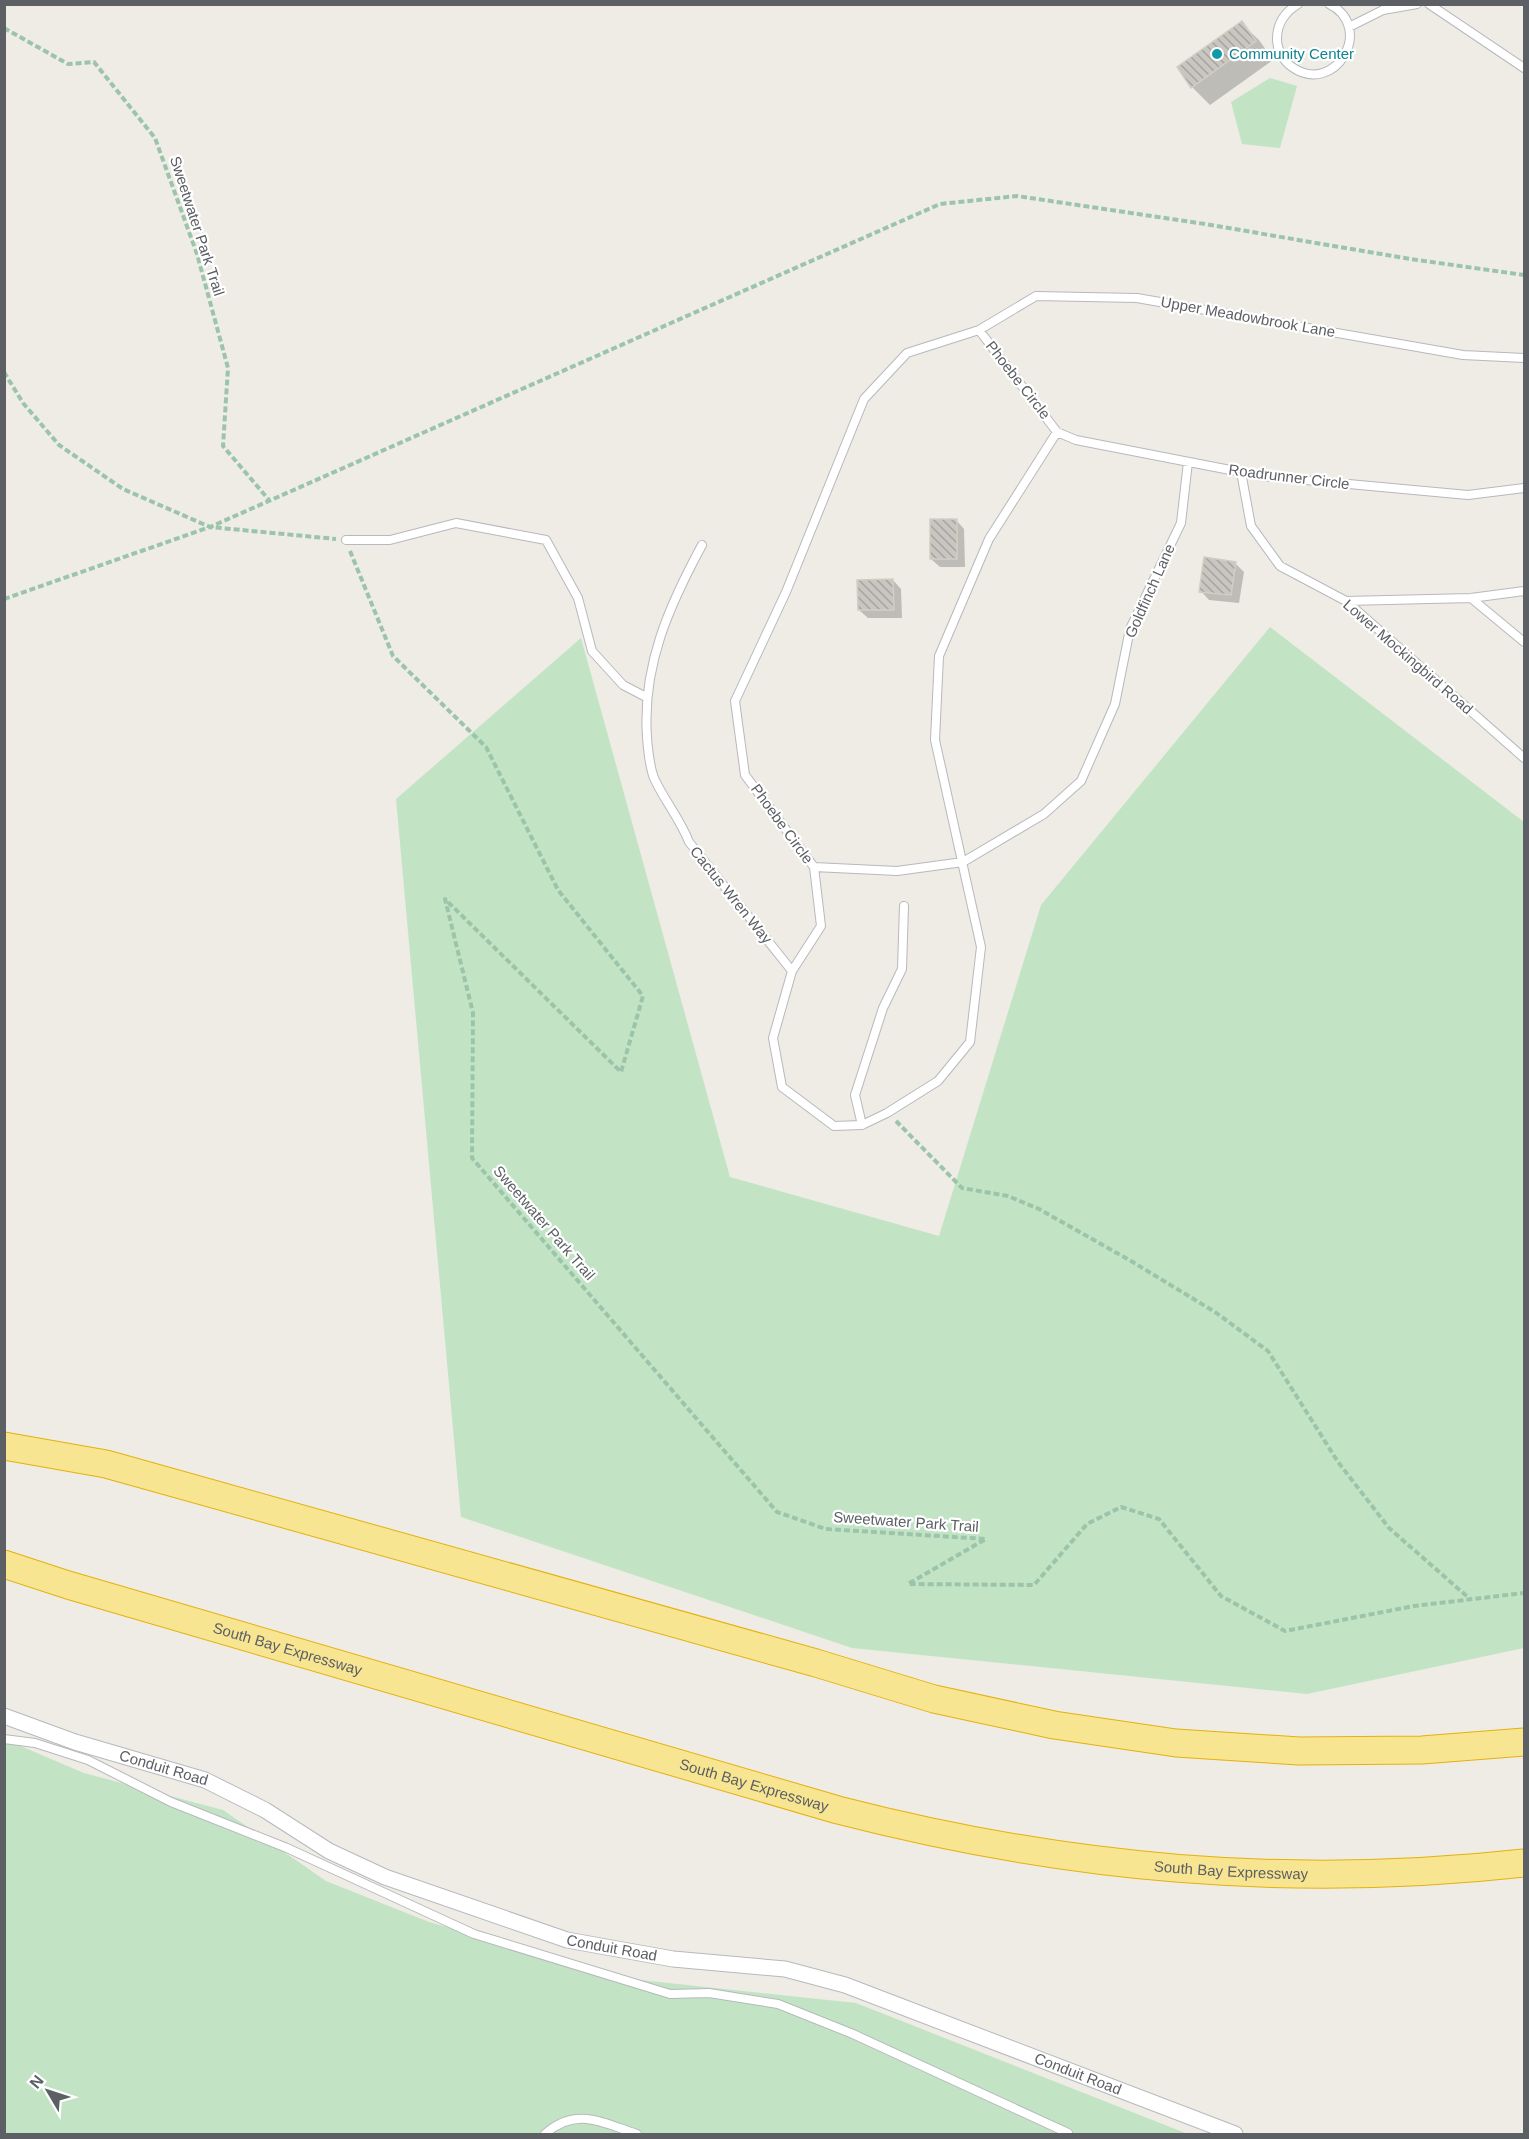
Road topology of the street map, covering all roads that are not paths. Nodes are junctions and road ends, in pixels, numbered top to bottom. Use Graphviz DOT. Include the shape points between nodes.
graph roads {
  1 [pos="1298,4"];
  2 [pos="1329,4"];
  3 [pos="1418,4"];
  4 [pos="1430,4"];
  5 [pos="1349,27"];
  6 [pos="1524,68"];
  7 [pos="979,330"];
  8 [pos="1524,358"];
  9 [pos="1058,432"];
  10 [pos="1188,462"];
  11 [pos="1241,472"];
  12 [pos="1524,489"];
  13 [pos="346,540"];
  14 [pos="702,545"];
  15 [pos="1524,591"];
  16 [pos="1472,598"];
  17 [pos="1346,601"];
  18 [pos="1524,642"];
  19 [pos="646,697"];
  20 [pos="1524,758"];
  21 [pos="963,862"];
  22 [pos="814,867"];
  23 [pos="904,906"];
  24 [pos="792,971"];
  25 [pos="862,1125"];
  26 [pos="4,1446"];
  27 [pos="4,1564"];
  28 [pos="4,1716"];
  29 [pos="4,1739"];
  30 [pos="1524,1742"];
  31 [pos="1524,1863"];
  32 [pos="1068,2133"];
  33 [pos="545,2134"];
  34 [pos="637,2134"];
  35 [pos="1234,2134"];
  1 -- 5 [label="lane" via="1290,9 1277,30 1281,54 1297,70 1309,74 1332,69 1348,51"];
  2 -- 5 [label="lane" via="1344,16"];
  3 -- 5 [label="lane" via="1383,10"];
  4 -- 6 [label="lane"];
  7 -- 8 [label="lane, Upper Meadowbrook Lane" via="1036,296 1137,298 1463,356"];
  7 -- 9 [label="lane, Phoebe Circle"];
  7 -- 22 [label="lane, Phoebe Circle" via="907,353 864,399 786,592 735,701 745,775"];
  9 -- 10 [label="lane, Roadrunner Circle" via="1076,440"];
  9 -- 21 [label="lane, Phoebe Circle" via="989,539 939,656 935,740"];
  10 -- 11 [label="lane, Roadrunner Circle"];
  10 -- 21 [label="lane, Goldfinch Lane" via="1181,524 1131,629 1114,705 1081,781 1044,814"];
  11 -- 12 [label="lane, Roadrunner Circle" via="1468,495"];
  11 -- 17 [label="lane, Lower Mockingbird Road" via="1251,526 1280,566"];
  13 -- 19 [label="lane" via="390,540 456,523 546,540 578,598 592,651 623,685"];
  14 -- 19 [label="lane, Cactus Wren Way" via="663,624"];
  15 -- 16 [label="lane"];
  16 -- 17 [label="lane"];
  16 -- 18 [label="lane"];
  17 -- 20 [label="lane, Lower Mockingbird Road"];
  19 -- 24 [label="lane, Cactus Wren Way" via="649,759 654,778 689,842"];
  21 -- 22 [label="lane, Goldfinch Lane" via="897,871"];
  21 -- 25 [label="lane, Phoebe Circle" via="981,947 970,1042 938,1081"];
  22 -- 24 [label="lane, Phoebe Circle" via="821,926"];
  23 -- 25 [label="lane" via="902,969 883,1008 855,1095"];
  24 -- 25 [label="lane, Phoebe Circle" via="773,1038 782,1087 834,1126"];
  26 -- 30 [label="highway" via="106,1464 934,1699 1044,1723 1176,1743 1299,1751 1422,1750"];
  27 -- 31 [label="highway, South Bay Expressway" via="838,1810 964,1840 1092,1860 1221,1872 1351,1875"];
  28 -- 35 [label="street, Conduit Road" via="75,1742 205,1780 265,1810 329,1851 385,1877 567,1940 673,1959 785,1969 845,1985"];
  29 -- 32 [label="lane" via="35,1743 88,1760 171,1802 287,1848 474,1934 670,1994 709,1993 778,2004 853,2034"];
  33 -- 34 [label="lane" via="570,2119 590,2118"];
}
